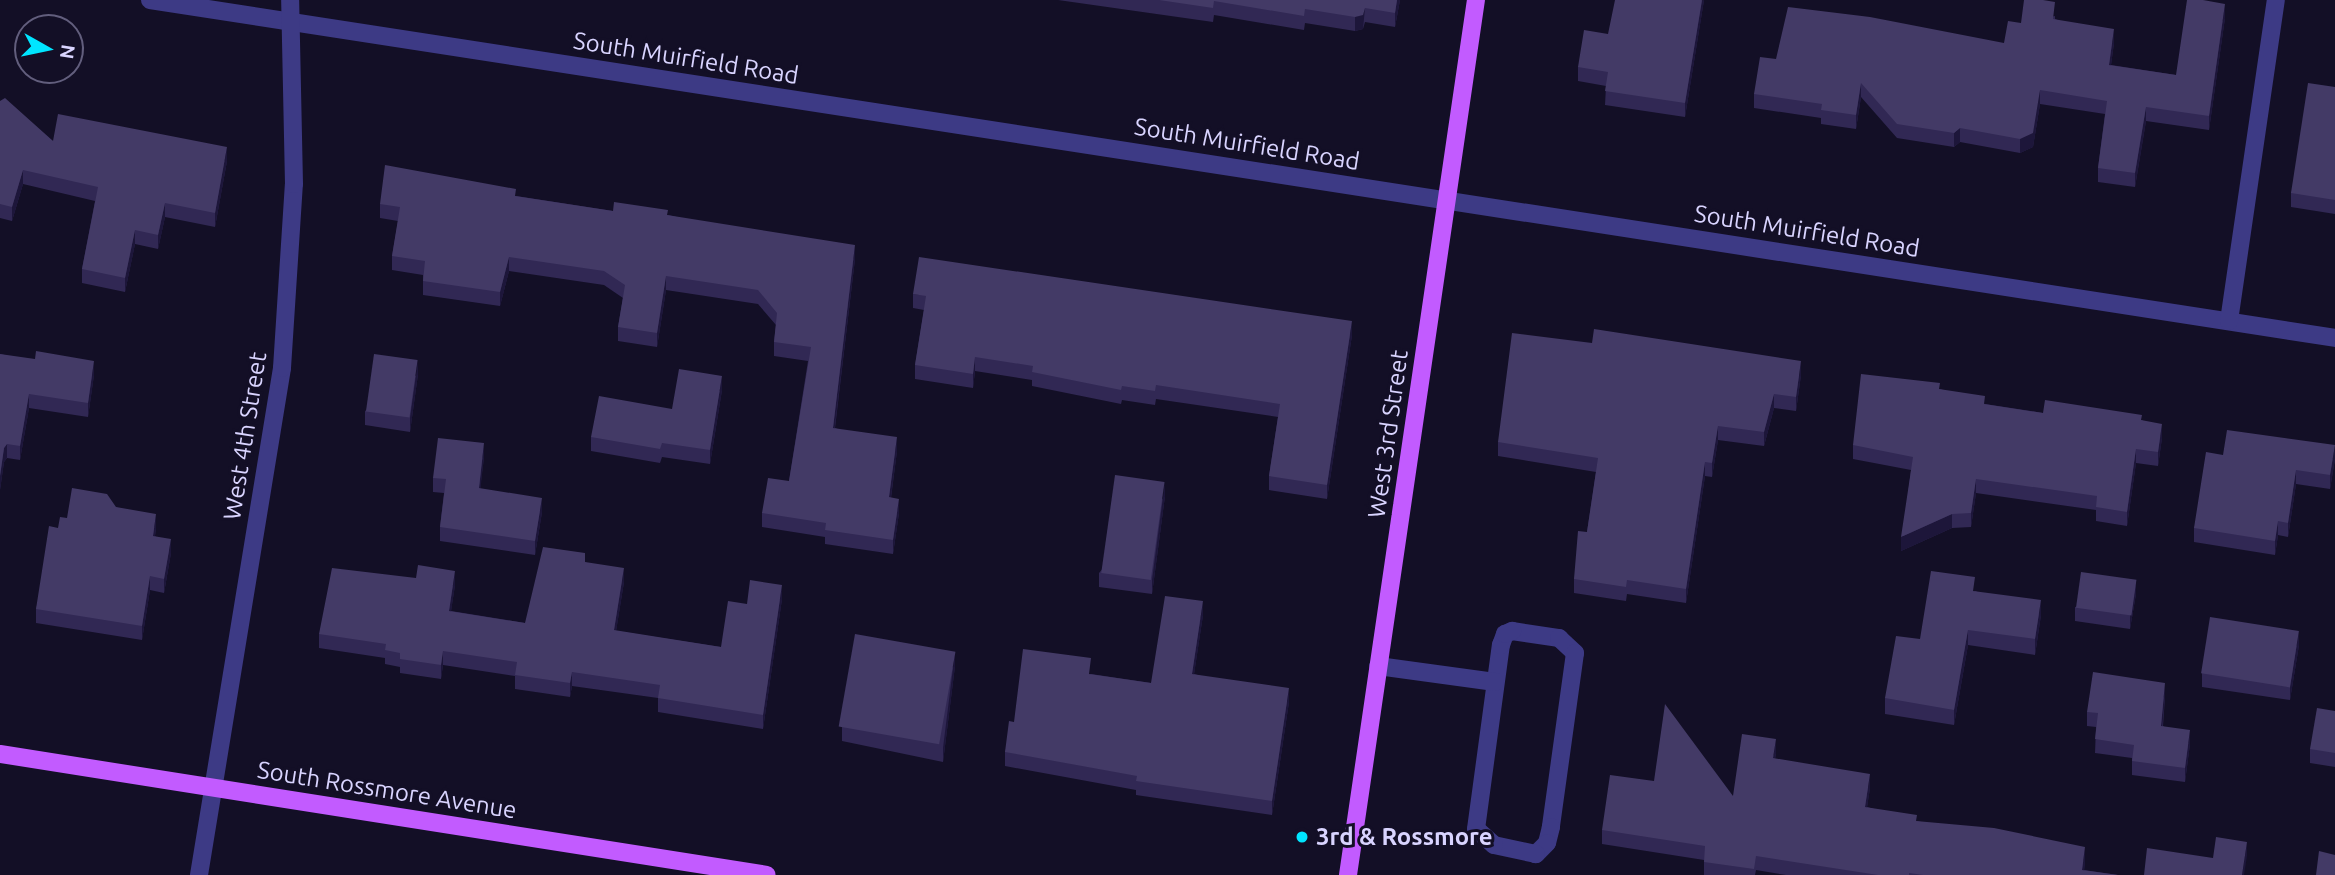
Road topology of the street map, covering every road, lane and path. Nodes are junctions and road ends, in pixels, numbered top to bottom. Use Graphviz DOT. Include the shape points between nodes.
graph roads {
  1 [pos="150,0"];
  2 [pos="290,0"];
  3 [pos="1476,0"];
  4 [pos="2276,0"];
  5 [pos="292,22"];
  6 [pos="1447,200"];
  7 [pos="2229,321"];
  8 [pos="2335,338"];
  9 [pos="1378,666"];
  10 [pos="1494,682"];
  11 [pos="0,754"];
  12 [pos="212,787"];
  13 [pos="199,875"];
  14 [pos="767,875"];
  15 [pos="1348,875"];
  1 -- 5 [label="street, South Muirfield Road"];
  2 -- 5 [label="street, West 4th Street"];
  3 -- 6 [label="main road, West 3rd Street"];
  4 -- 7 [label="street"];
  5 -- 6 [label="street, South Muirfield Road"];
  5 -- 12 [label="street, West 4th Street" via="294,184 282,368"];
  6 -- 7 [label="street, South Muirfield Road"];
  6 -- 9 [label="main road, West 3rd Street"];
  7 -- 8 [label="street, South Muirfield Road"];
  9 -- 10 [label="street"];
  9 -- 15 [label="main road, West 3rd Street"];
  10 -- 10 [label="street" via="1476,830 1494,845 1536,854 1547,843 1551,827 1575,653 1559,638 1512,631 1501,645"];
  11 -- 12 [label="main road, South Rossmore Avenue"];
  12 -- 13 [label="street, West 4th Street"];
  12 -- 14 [label="main road, South Rossmore Avenue"];
}
